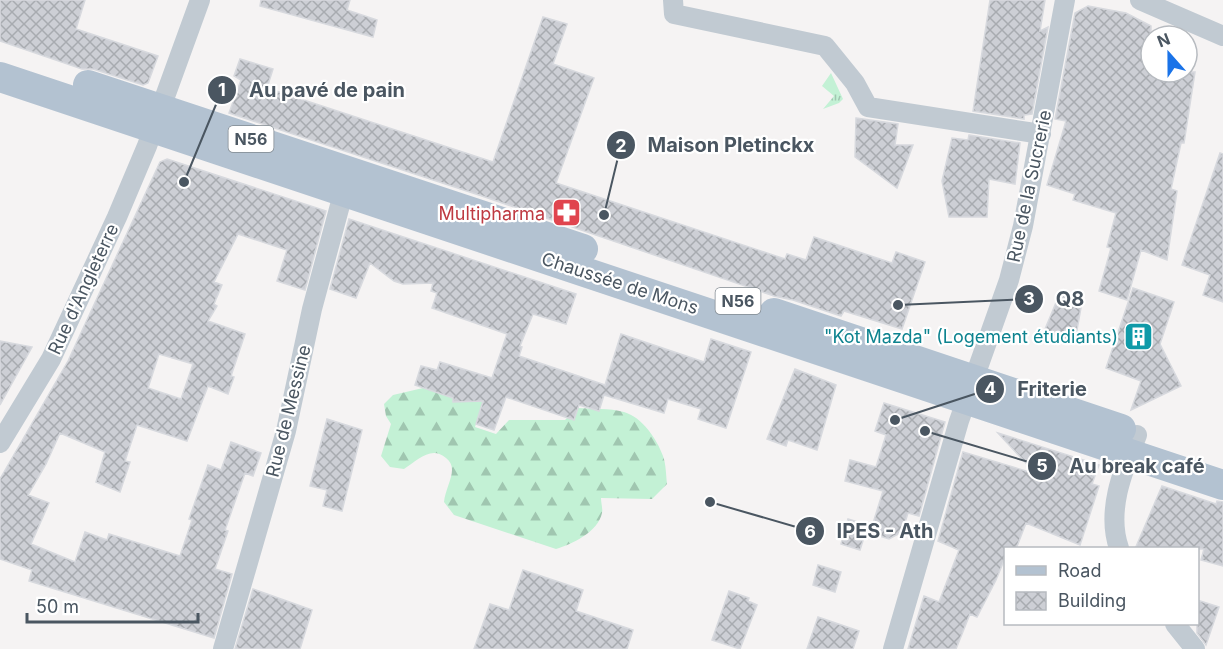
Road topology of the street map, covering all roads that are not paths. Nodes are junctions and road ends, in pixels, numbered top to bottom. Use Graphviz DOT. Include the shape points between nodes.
graph roads {
  1 [pos="200,0"];
  2 [pos="1065,0"];
  3 [pos="1140,0"];
  4 [pos="674,7"];
  5 [pos="1223,36"];
  6 [pos="0,56"];
  7 [pos="0,77"];
  8 [pos="156,118"];
  9 [pos="1041,134"];
  10 [pos="346,182"];
  11 [pos="970,391"];
  12 [pos="0,443"];
  13 [pos="1134,444"];
  14 [pos="1223,464"];
  15 [pos="1223,485"];
  16 [pos="1118,547"];
  17 [pos="1176,625"];
  18 [pos="223,649"];
  19 [pos="893,649"];
  20 [pos="1195,649"];
  1 -- 8 [label="street, Rue d'Angleterre"];
  2 -- 9 [label="street, Rue de la Sucrerie"];
  3 -- 5 [label="street"];
  4 -- 9 [label="street" via="825,46 855,83 868,107"];
  6 -- 8 [label="main road, Chaussée de Mons / N56"];
  7 -- 8 [label="main road, Chaussée de Mons / N56"];
  8 -- 10 [label="main road, Chaussée de Mons / N56"];
  8 -- 12 [label="street, Rue d'Angleterre" via="117,217 51,359"];
  9 -- 11 [label="street, Rue de la Sucrerie" via="1009,280"];
  10 -- 11 [label="main road, Chaussée de Mons / N56" via="605,278"];
  10 -- 18 [label="street, Rue de Messine" via="312,309 286,431"];
  11 -- 13 [label="main road, Chaussée de Mons / N56"];
  11 -- 19 [label="street, Rue de la Sucrerie"];
  13 -- 14 [label="main road, Chaussée de Mons / N56"];
  13 -- 15 [label="main road, Chaussée de Mons / N56"];
  13 -- 16 [label="street" via="1116,501"];
  17 -- 20 [label="street"];
}
